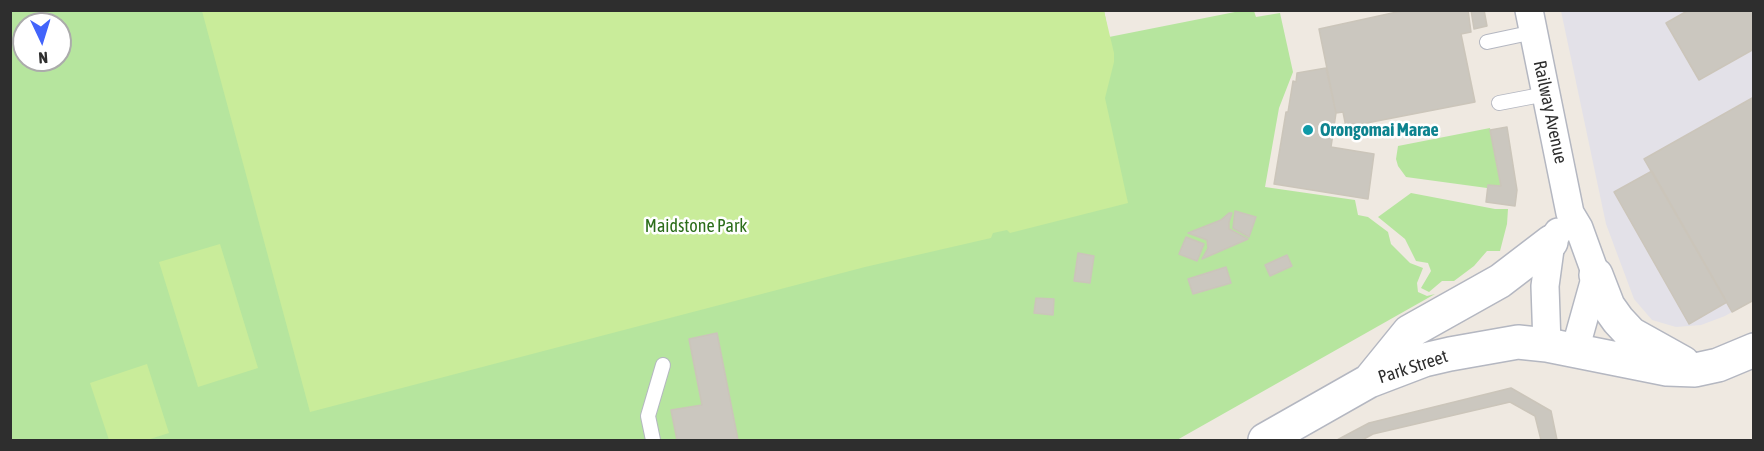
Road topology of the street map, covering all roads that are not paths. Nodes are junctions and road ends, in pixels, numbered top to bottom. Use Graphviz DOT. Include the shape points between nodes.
graph roads {
  1 [pos="1532,21"];
  2 [pos="1487,42"];
  3 [pos="1546,94"];
  4 [pos="1499,103"];
  5 [pos="1570,213"];
  6 [pos="1551,242"];
  7 [pos="1596,275"];
  8 [pos="1561,347"];
  9 [pos="1754,350"];
  10 [pos="663,365"];
  11 [pos="1695,370"];
  12 [pos="1369,381"];
  13 [pos="653,441"];
  14 [pos="1265,441"];
  1 -- 2 [label="lane"];
  1 -- 3 [label="street, Railway Avenue"];
  3 -- 4 [label="lane"];
  3 -- 5 [label="street, Railway Avenue"];
  5 -- 6 [label="street"];
  5 -- 7 [label="street, Railway Avenue"];
  6 -- 8 [label="street" via="1545,286"];
  6 -- 12 [label="street" via="1500,282 1409,332"];
  7 -- 8 [label="street"];
  7 -- 11 [label="street" via="1608,306 1631,334"];
  8 -- 11 [label="street, Park Street" via="1667,369"];
  8 -- 12 [label="street, Park Street" via="1518,342 1450,354"];
  9 -- 11 [label="street, Park Street"];
  10 -- 13 [label="lane" via="648,416"];
  12 -- 14 [label="street, Park Street"];
}
